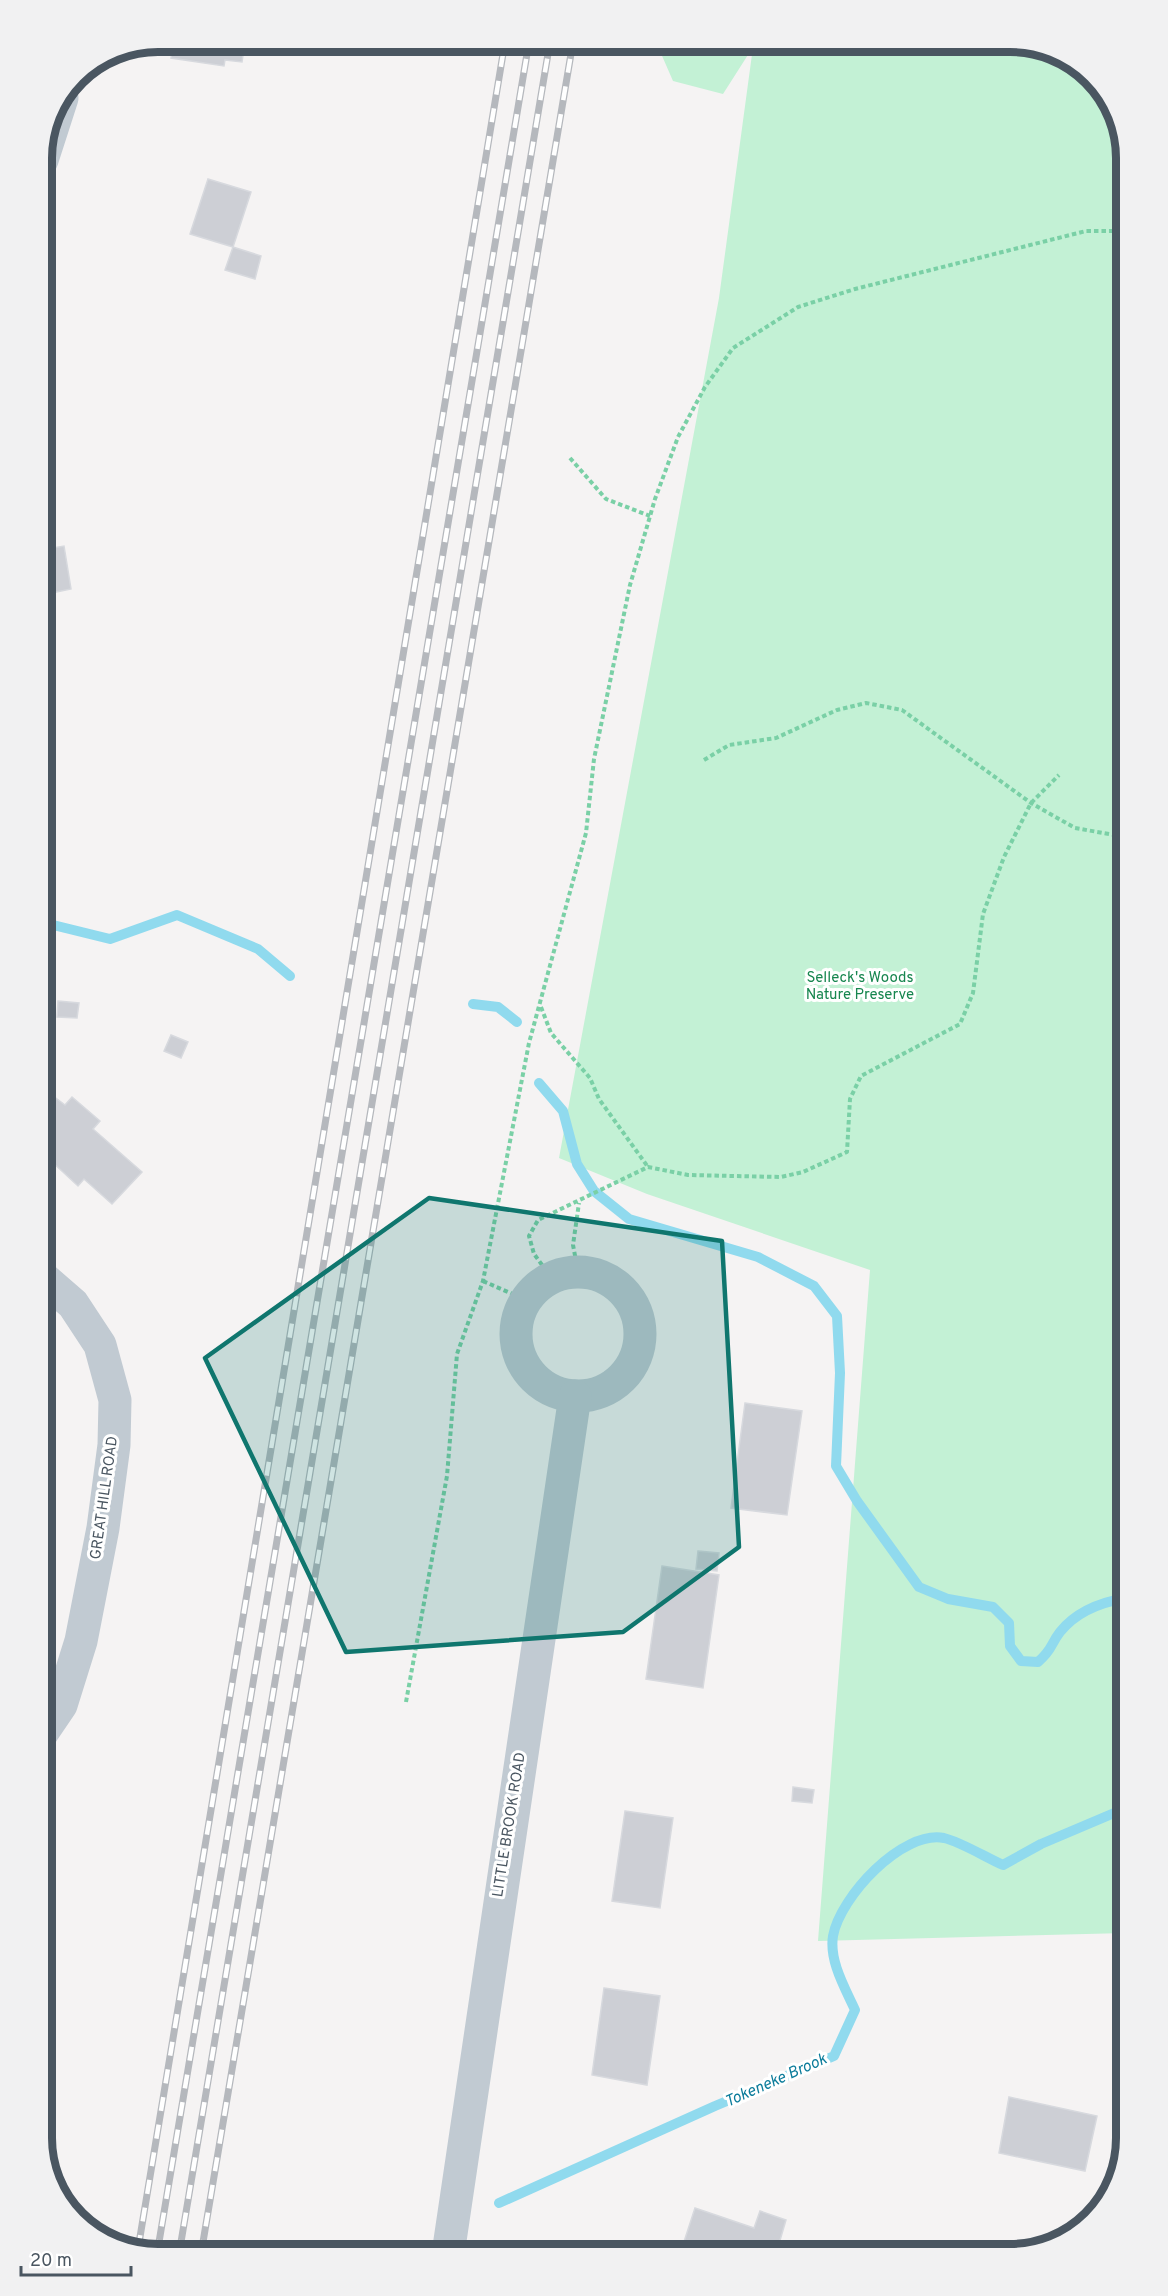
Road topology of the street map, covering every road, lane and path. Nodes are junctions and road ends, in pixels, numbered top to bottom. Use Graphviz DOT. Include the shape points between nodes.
graph roads {
  1 [pos="1116,231"];
  2 [pos="570,458"];
  3 [pos="650,516"];
  4 [pos="704,760"];
  5 [pos="1059,775"];
  6 [pos="1031,803"];
  7 [pos="1116,835"];
  8 [pos="540,1005"];
  9 [pos="648,1167"];
  10 [pos="579,1202"];
  11 [pos="565,1274"];
  12 [pos="483,1281"];
  13 [pos="52,1286"];
  14 [pos="526,1300"];
  15 [pos="574,1396"];
  16 [pos="406,1702"];
  17 [pos="52,1718"];
  18 [pos="450,2243"];
  1 -- 3 [label="path" via="1086,231 798,307 733,348 705,387 678,436"];
  2 -- 3 [label="path" via="606,499"];
  3 -- 8 [label="path" via="630,585 594,759 586,833"];
  4 -- 6 [label="path" via="729,746 776,738 837,710 866,703 902,710"];
  5 -- 6 [label="path"];
  6 -- 7 [label="path" via="1075,828"];
  6 -- 9 [label="path" via="1004,857 983,914 973,993 960,1024 861,1076 850,1099 847,1152 803,1172 781,1177 688,1175"];
  8 -- 9 [label="path" via="551,1033 590,1078 599,1100"];
  8 -- 12 [label="path" via="529,1043"];
  9 -- 10 [label="path"];
  10 -- 11 [label="path"];
  10 -- 11 [label="path" via="538,1220 529,1236 534,1254"];
  11 -- 14 [label="street" via="535,1289"];
  11 -- 15 [label="street" via="605,1277 626,1294 639,1318 640,1339 635,1359 619,1381 601,1392"];
  12 -- 14 [label="path"];
  12 -- 16 [label="path" via="457,1354 447,1476"];
  13 -- 17 [label="street, GREAT HILL ROAD" via="73,1304 100,1345 115,1400 114,1445 103,1528 81,1641 61,1705"];
  14 -- 15 [label="street" via="516,1325 521,1359 543,1385"];
  15 -- 18 [label="street, LITTLE BROOK ROAD"];
}
